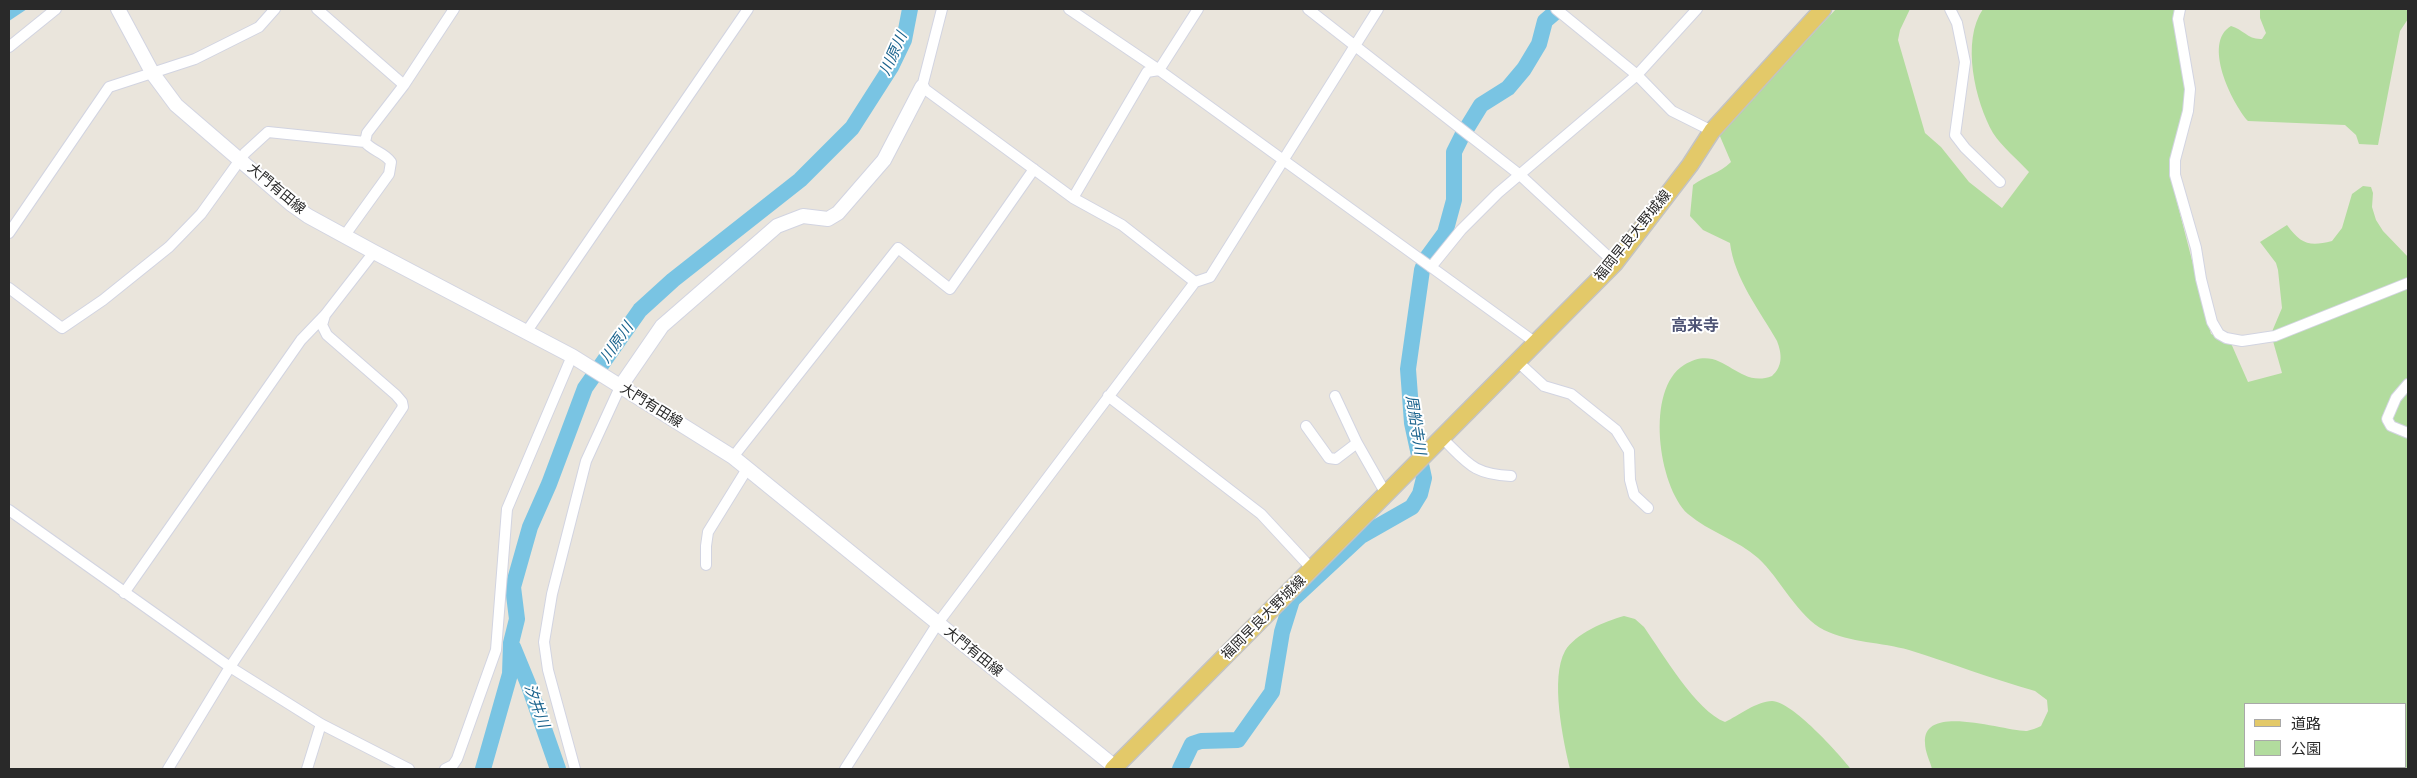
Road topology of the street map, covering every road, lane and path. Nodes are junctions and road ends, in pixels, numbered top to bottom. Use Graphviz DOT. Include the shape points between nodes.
graph roads {
  1 [pos="56,9"];
  2 [pos="118,9"];
  3 [pos="275,9"];
  4 [pos="317,9"];
  5 [pos="454,9"];
  6 [pos="748,9"];
  7 [pos="942,9"];
  8 [pos="1069,9"];
  9 [pos="1198,9"];
  10 [pos="1308,9"];
  11 [pos="1378,9"];
  12 [pos="1556,9"];
  13 [pos="1697,9"];
  14 [pos="1950,9"];
  15 [pos="2180,9"];
  16 [pos="1818,11"];
  17 [pos="1356,45"];
  18 [pos="9,47"];
  19 [pos="1159,70"];
  20 [pos="153,74"];
  21 [pos="1637,75"];
  22 [pos="404,85"];
  23 [pos="922,87"];
  24 [pos="1712,131"];
  25 [pos="365,142"];
  26 [pos="241,160"];
  27 [pos="1285,161"];
  28 [pos="1034,169"];
  29 [pos="1520,175"];
  30 [pos="2000,182"];
  31 [pos="1073,198"];
  32 [pos="9,232"];
  33 [pos="345,235"];
  34 [pos="374,252"];
  35 [pos="1615,263"];
  36 [pos="1431,267"];
  37 [pos="1195,282"];
  38 [pos="2408,283"];
  39 [pos="9,288"];
  40 [pos="325,315"];
  41 [pos="527,331"];
  42 [pos="1536,343"];
  43 [pos="577,360"];
  44 [pos="1518,362"];
  45 [pos="615,383"];
  46 [pos="2408,384"];
  47 [pos="1108,396"];
  48 [pos="1335,396"];
  49 [pos="1306,426"];
  50 [pos="2408,433"];
  51 [pos="1442,438"];
  52 [pos="1358,443"];
  53 [pos="733,457"];
  54 [pos="747,469"];
  55 [pos="1511,476"];
  56 [pos="1386,494"];
  57 [pos="1648,508"];
  58 [pos="9,510"];
  59 [pos="706,565"];
  60 [pos="1312,569"];
  61 [pos="124,593"];
  62 [pos="938,624"];
  63 [pos="230,667"];
  64 [pos="321,724"];
  65 [pos="168,769"];
  66 [pos="308,769"];
  67 [pos="409,769"];
  68 [pos="445,769"];
  69 [pos="575,769"];
  70 [pos="845,769"];
  71 [pos="1115,769"];
  1 -- 18 [label="street"];
  2 -- 20 [label="main road, 大門有田線"];
  3 -- 20 [label="street" via="252,31 195,59"];
  4 -- 22 [label="street"];
  5 -- 22 [label="street"];
  6 -- 41 [label="street"];
  7 -- 23 [label="street"];
  8 -- 19 [label="street"];
  9 -- 19 [label="street"];
  10 -- 17 [label="street"];
  11 -- 17 [label="street"];
  12 -- 21 [label="street"];
  13 -- 21 [label="street"];
  14 -- 30 [label="street" via="1957,23 1965,62 1955,134"];
  15 -- 38 [label="street" via="2178,19 2190,89 2188,111 2175,160 2175,175 2196,248 2212,322 2219,334 2242,341 2275,336"];
  16 -- 24 [label="main road, 福岡早良大野城線"];
  17 -- 27 [label="street"];
  17 -- 29 [label="street"];
  19 -- 27 [label="street"];
  19 -- 31 [label="street" via="1147,72"];
  20 -- 26 [label="main road, 大門有田線" via="176,105"];
  20 -- 32 [label="street" via="109,87"];
  21 -- 24 [label="street" via="1672,111"];
  21 -- 29 [label="street"];
  22 -- 25 [label="street" via="367,133"];
  23 -- 28 [label="street"];
  23 -- 45 [label="main road" via="884,160 838,213 828,219 803,216 777,226 662,326"];
  24 -- 35 [label="main road, 福岡早良大野城線"];
  25 -- 26 [label="street" via="268,132"];
  25 -- 33 [label="street" via="387,156 392,166 380,190"];
  26 -- 33 [label="main road, 大門有田線" via="291,204"];
  26 -- 39 [label="street" via="201,214 169,247 62,328"];
  27 -- 36 [label="street"];
  27 -- 37 [label="street" via="1210,278"];
  28 -- 31 [label="street"];
  28 -- 53 [label="street" via="950,289 898,248"];
  29 -- 35 [label="street"];
  29 -- 36 [label="street" via="1461,230"];
  31 -- 37 [label="street" via="1122,225"];
  33 -- 34 [label="main road, 大門有田線"];
  34 -- 40 [label="street"];
  34 -- 41 [label="main road, 大門有田線"];
  35 -- 42 [label="main road, 福岡早良大野城線"];
  36 -- 42 [label="street"];
  37 -- 47 [label="street"];
  40 -- 61 [label="street" via="301,340"];
  40 -- 63 [label="street" via="322,325 327,335 396,394 403,408"];
  41 -- 43 [label="main road, 大門有田線"];
  42 -- 44 [label="main road, 福岡早良大野城線"];
  43 -- 45 [label="main road, 大門有田線"];
  43 -- 68 [label="street" via="507,509 496,650 457,759"];
  44 -- 51 [label="main road, 福岡早良大野城線"];
  44 -- 57 [label="street" via="1544,386 1571,394 1616,430 1629,451 1634,495"];
  45 -- 53 [label="main road, 大門有田線"];
  45 -- 69 [label="street" via="586,460 552,594 544,642 548,670"];
  46 -- 50 [label="street" via="2396,398 2387,419 2391,426"];
  47 -- 60 [label="street" via="1261,514"];
  47 -- 62 [label="street"];
  48 -- 52 [label="street"];
  49 -- 52 [label="street" via="1329,458 1336,459"];
  51 -- 55 [label="street" via="1472,467 1489,475"];
  51 -- 56 [label="main road, 福岡早良大野城線"];
  52 -- 56 [label="street"];
  53 -- 54 [label="main road, 大門有田線"];
  54 -- 59 [label="street" via="708,532"];
  54 -- 62 [label="main road, 大門有田線"];
  56 -- 60 [label="main road, 福岡早良大野城線"];
  58 -- 61 [label="street"];
  60 -- 71 [label="main road, 福岡早良大野城線"];
  61 -- 63 [label="street"];
  62 -- 70 [label="street"];
  62 -- 71 [label="main road, 大門有田線"];
  63 -- 64 [label="street"];
  63 -- 65 [label="street"];
  64 -- 66 [label="street"];
  64 -- 67 [label="street"];
}
